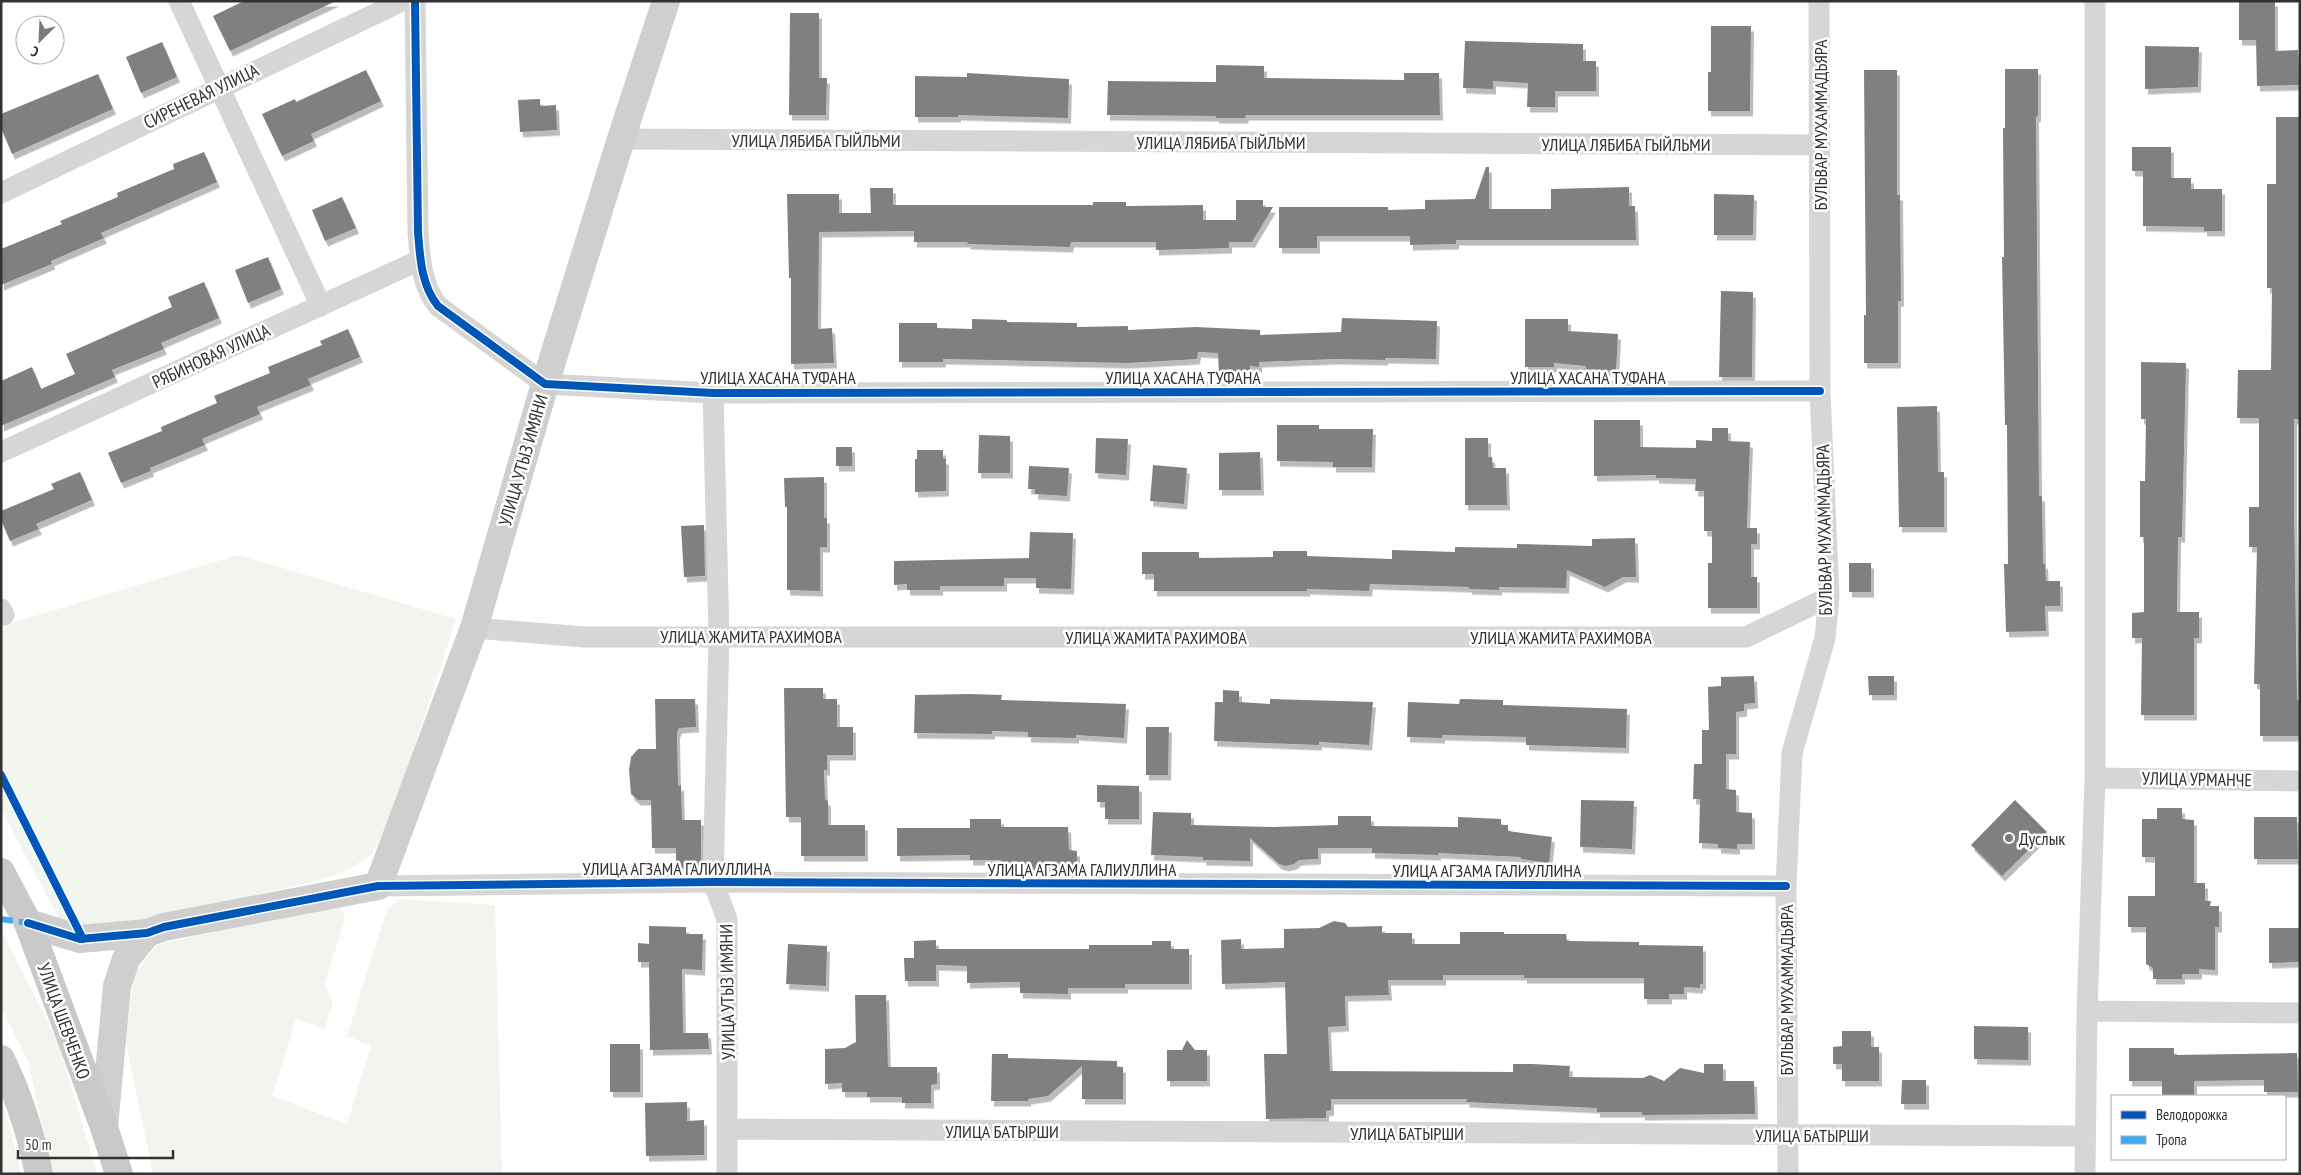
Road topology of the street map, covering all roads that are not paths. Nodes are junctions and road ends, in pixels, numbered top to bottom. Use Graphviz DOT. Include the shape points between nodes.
graph roads {
  1 [pos="178,1"];
  2 [pos="402,1"];
  3 [pos="415,1"];
  4 [pos="666,1"];
  5 [pos="1819,1"];
  6 [pos="2095,1"];
  7 [pos="219,87"];
  8 [pos="621,139"];
  9 [pos="1820,145"];
  10 [pos="1,193"];
  11 [pos="420,260"];
  12 [pos="321,306"];
  13 [pos="546,384"];
  14 [pos="1820,391"];
  15 [pos="713,393"];
  16 [pos="1,452"];
  17 [pos="1829,596"];
  18 [pos="474,628"];
  19 [pos="718,636"];
  20 [pos="2095,778"];
  21 [pos="2300,781"];
  22 [pos="1,872"];
  23 [pos="713,882"];
  24 [pos="378,886"];
  25 [pos="1786,886"];
  26 [pos="28,923"];
  27 [pos="147,933"];
  28 [pos="2086,1010"];
  29 [pos="2300,1013"];
  30 [pos="1,1059"];
  31 [pos="104,1127"];
  32 [pos="729,1129"];
  33 [pos="1787,1135"];
  34 [pos="2086,1136"];
  35 [pos="39,1174"];
  36 [pos="119,1174"];
  37 [pos="727,1174"];
  38 [pos="1788,1174"];
  39 [pos="2085,1174"];
  1 -- 7 [label="street"];
  2 -- 7 [label="street, СИРЕНЕВАЯ УЛИЦА"];
  3 -- 11 [label="street"];
  4 -- 8 [label="street, УЛИЦА УТЫЗ ИМЯНИ"];
  5 -- 9 [label="street, БУЛЬВАР МУХАММАДЬЯРА"];
  6 -- 20 [label="street"];
  7 -- 10 [label="street, СИРЕНЕВАЯ УЛИЦА"];
  7 -- 12 [label="street"];
  8 -- 9 [label="street, УЛИЦА ЛЯБИБА ГЫЙЛЬМИ"];
  8 -- 13 [label="street, УЛИЦА УТЫЗ ИМЯНИ"];
  9 -- 14 [label="street, БУЛЬВАР МУХАММАДЬЯРА"];
  11 -- 12 [label="street, РЯБИНОВАЯ УЛИЦА"];
  11 -- 13 [label="street" via="429,295 438,306"];
  12 -- 16 [label="street, РЯБИНОВАЯ УЛИЦА"];
  13 -- 15 [label="street, УЛИЦА ХАСАНА ТУФАНА"];
  13 -- 18 [label="street, УЛИЦА УТЫЗ ИМЯНИ"];
  14 -- 15 [label="street, УЛИЦА ХАСАНА ТУФАНА"];
  14 -- 17 [label="street, БУЛЬВАР МУХАММАДЬЯРА"];
  15 -- 19 [label="street, УЛИЦА УТЫЗ ИМЯНИ"];
  17 -- 19 [label="street, УЛИЦА ЖАМИТА РАХИМОВА" via="1746,638"];
  17 -- 25 [label="street, БУЛЬВАР МУХАММАДЬЯРА" via="1825,638 1792,753"];
  18 -- 19 [label="street, УЛИЦА ЖАМИТА РАХИМОВА" via="585,637"];
  18 -- 24 [label="street, УЛИЦА УТЫЗ ИМЯНИ"];
  19 -- 23 [label="street, УЛИЦА УТЫЗ ИМЯНИ"];
  20 -- 21 [label="street, УЛИЦА УРМАНЧЕ"];
  20 -- 28 [label="street"];
  22 -- 26 [label="main road, УЛИЦА ШЕВЧЕНКО"];
  23 -- 24 [label="street, УЛИЦА АГЗАМА ГАЛИУЛЛИНА"];
  23 -- 25 [label="street, УЛИЦА АГЗАМА ГАЛИУЛЛИНА"];
  23 -- 32 [label="street, УЛИЦА УТЫЗ ИМЯНИ" via="727,919"];
  24 -- 27 [label="street"];
  25 -- 33 [label="street, БУЛЬВАР МУХАММАДЬЯРА"];
  26 -- 27 [label="street" via="80,939"];
  26 -- 31 [label="main road, УЛИЦА ШЕВЧЕНКО"];
  27 -- 31 [label="street" via="126,959 117,986"];
  28 -- 29 [label="street"];
  28 -- 34 [label="street"];
  30 -- 35 [label="main road" via="30,1134"];
  31 -- 36 [label="main road, УЛИЦА ШЕВЧЕНКО"];
  32 -- 33 [label="street, УЛИЦА БАТЫРШИ"];
  32 -- 37 [label="street, УЛИЦА УТЫЗ ИМЯНИ"];
  33 -- 34 [label="street, УЛИЦА БАТЫРШИ"];
  33 -- 38 [label="street, БУЛЬВАР МУХАММАДЬЯРА"];
  34 -- 39 [label="street"];
}
